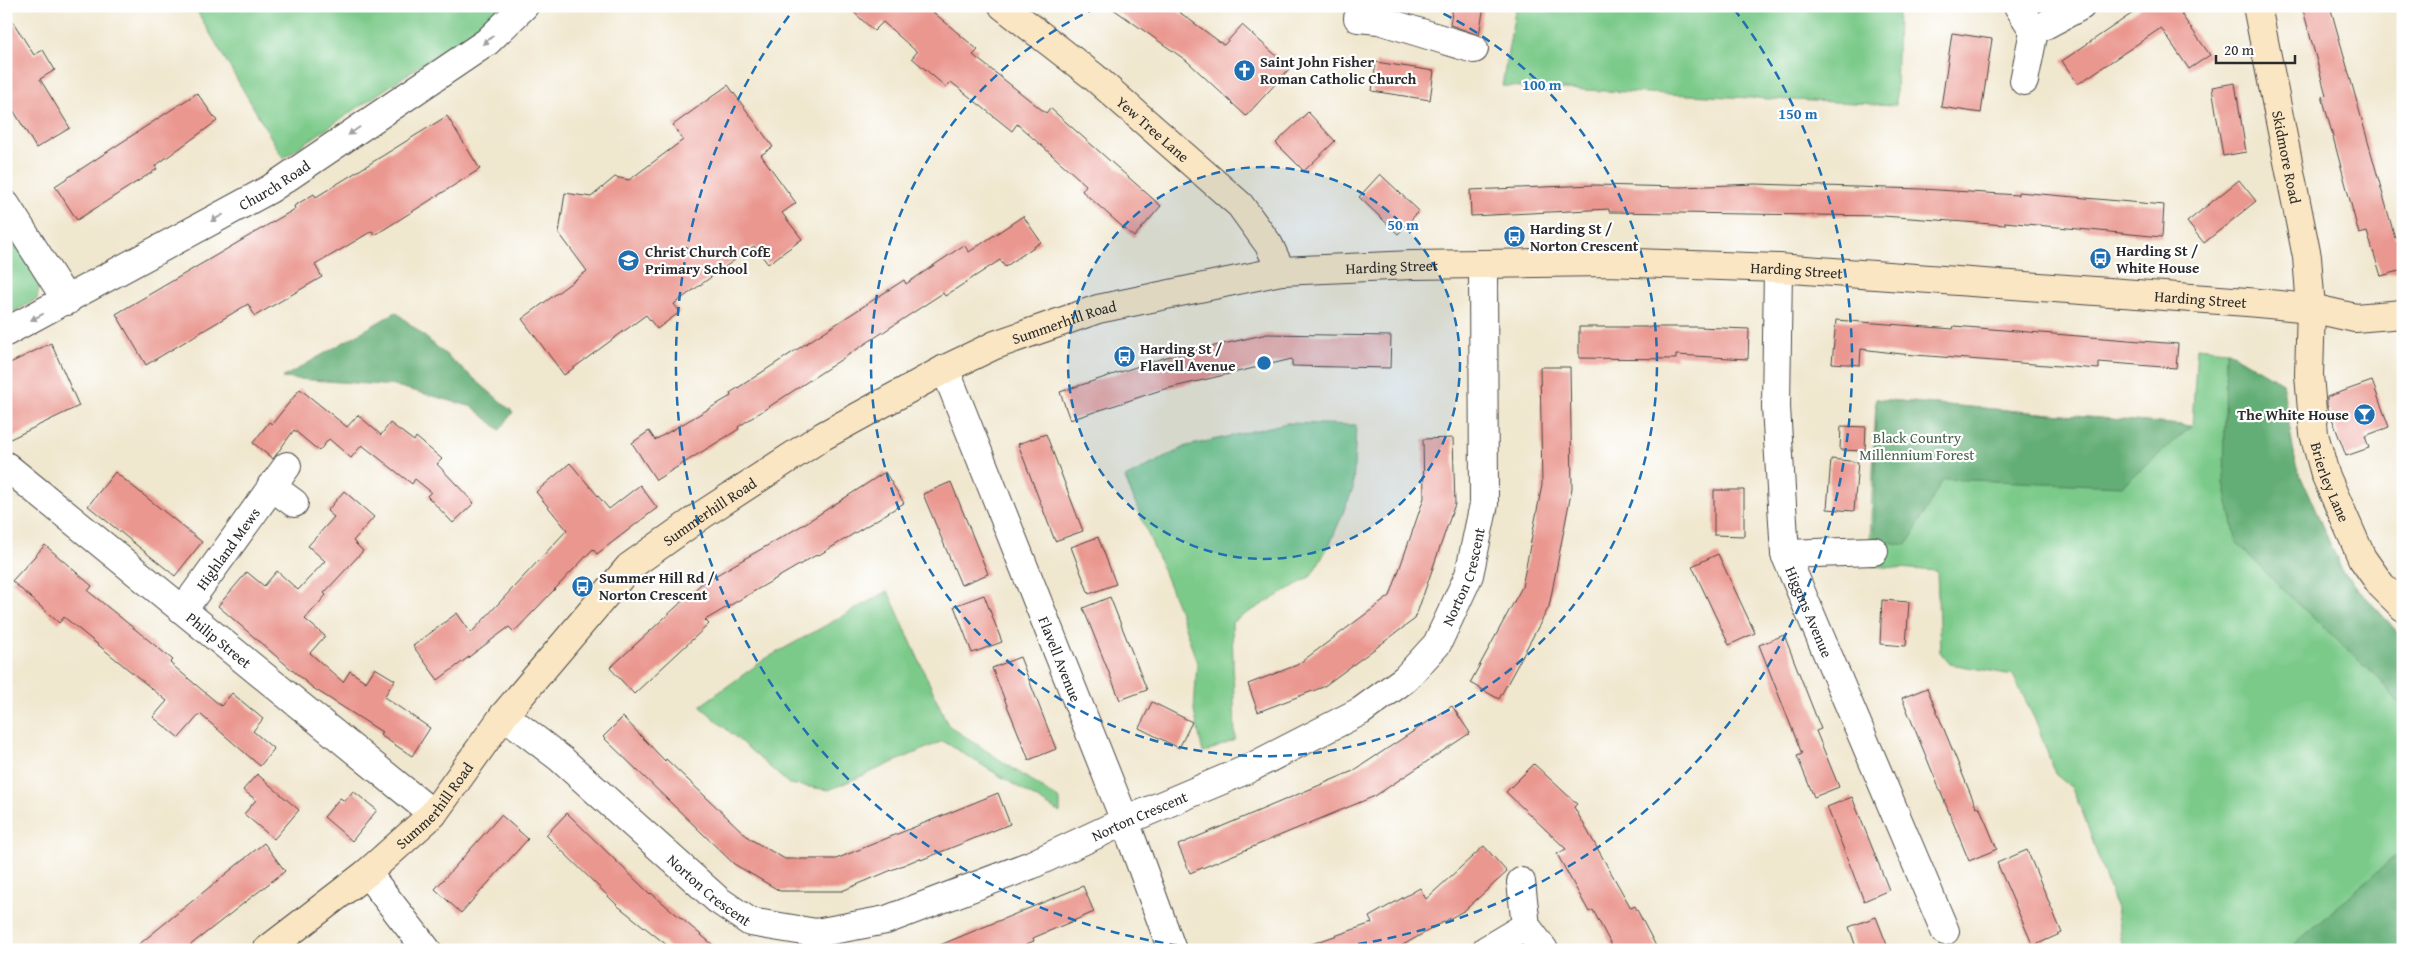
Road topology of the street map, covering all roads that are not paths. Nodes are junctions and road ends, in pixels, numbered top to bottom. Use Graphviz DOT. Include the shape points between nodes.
graph roads {
  1 [pos="524,6"];
  2 [pos="1003,6"];
  3 [pos="2018,6"];
  4 [pos="2081,6"];
  5 [pos="2257,6"];
  6 [pos="1373,15"];
  7 [pos="2034,31"];
  8 [pos="1474,49"];
  9 [pos="2024,82"];
  10 [pos="6,205"];
  11 [pos="1483,265"];
  12 [pos="1778,268"];
  13 [pos="1281,271"];
  14 [pos="67,301"];
  15 [pos="2311,308"];
  16 [pos="2403,314"];
  17 [pos="6,332"];
  18 [pos="946,369"];
  19 [pos="6,466"];
  20 [pos="294,503"];
  21 [pos="1874,551"];
  22 [pos="1785,554"];
  23 [pos="2403,606"];
  24 [pos="183,610"];
  25 [pos="504,715"];
  26 [pos="433,814"];
  27 [pos="1125,821"];
  28 [pos="367,873"];
  29 [pos="1521,882"];
  30 [pos="1526,926"];
  31 [pos="1945,932"];
  32 [pos="267,950"];
  33 [pos="427,950"];
  34 [pos="1172,950"];
  35 [pos="1486,950"];
  36 [pos="1544,950"];
  1 -- 14 [label="street, Church Road, one-way" via="487,42 270,190"];
  2 -- 13 [label="main road, Yew Tree Lane" via="1093,76 1240,205 1269,246"];
  3 -- 7 [label="street"];
  4 -- 7 [label="street"];
  5 -- 15 [label="main road, Skidmore Road" via="2307,257"];
  6 -- 8 [label="street"];
  7 -- 9 [label="street"];
  10 -- 14 [label="street"];
  11 -- 12 [label="main road, Harding Street" via="1607,262"];
  11 -- 13 [label="main road, Harding Street"];
  11 -- 27 [label="street, Norton Crescent" via="1484,504 1470,575 1437,644 1405,679 1360,711 1248,769"];
  12 -- 15 [label="main road, Harding Street"];
  12 -- 22 [label="street, Higgins Avenue" via="1776,407"];
  13 -- 18 [label="main road, Summerhill Road" via="1098,309 995,345"];
  14 -- 17 [label="street, Church Road, one-way"];
  15 -- 16 [label="main road, Harding Street" via="2355,318"];
  15 -- 23 [label="main road, Brierley Lane" via="2309,375 2314,434 2325,474 2362,558 2381,585"];
  18 -- 25 [label="main road, Summerhill Road" via="823,436 629,567"];
  18 -- 27 [label="street, Flavell Avenue"];
  19 -- 24 [label="street, Philip Street"];
  20 -- 24 [label="street, Highland Mews" via="279,476"];
  21 -- 22 [label="street"];
  22 -- 31 [label="street, Higgins Avenue"];
  24 -- 26 [label="street, Philip Street"];
  25 -- 26 [label="main road, Summerhill Road"];
  25 -- 27 [label="street, Norton Crescent" via="561,759 718,900 750,922 788,930 816,933 886,920 1031,865"];
  26 -- 28 [label="main road, Summerhill Road"];
  27 -- 34 [label="street, Flavell Avenue"];
  28 -- 32 [label="main road, Summerhill Road"];
  28 -- 33 [label="street"];
  29 -- 30 [label="street"];
  30 -- 35 [label="street"];
  30 -- 36 [label="street"];
}
